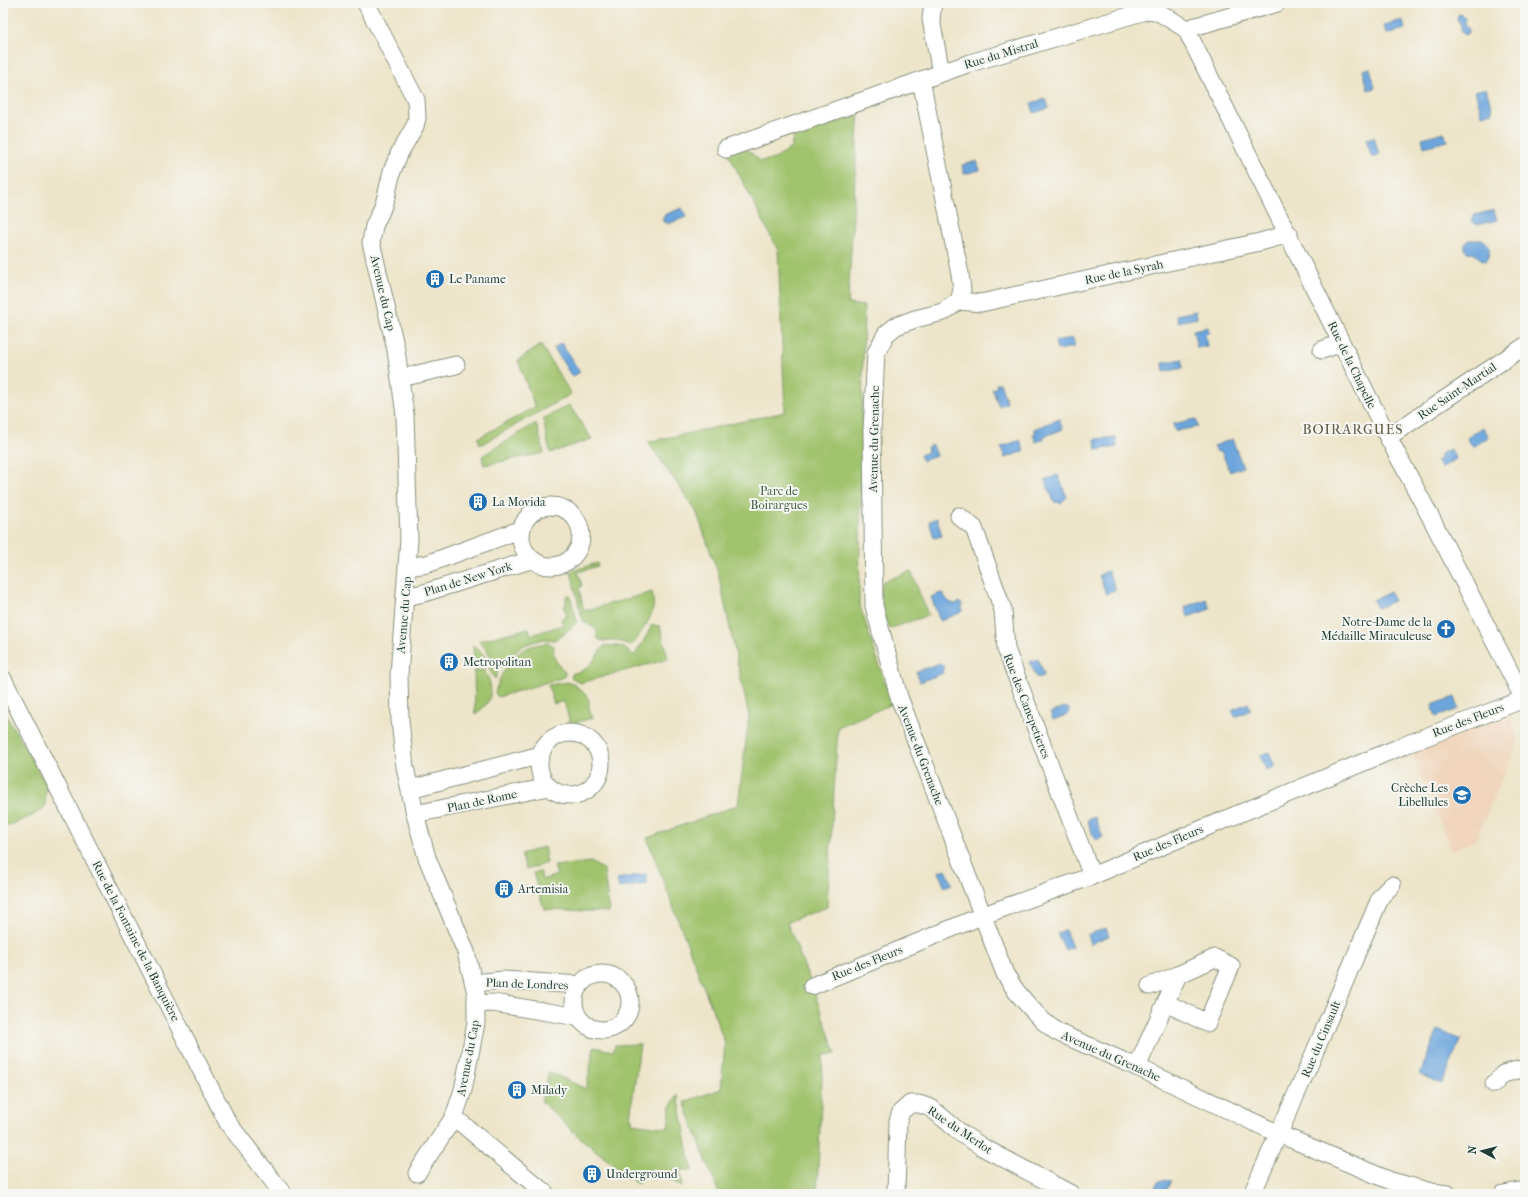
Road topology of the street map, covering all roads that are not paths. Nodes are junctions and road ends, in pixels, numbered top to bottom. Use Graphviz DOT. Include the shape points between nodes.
graph roads {
  1 [pos="366,3"];
  2 [pos="933,3"];
  3 [pos="1277,3"];
  4 [pos="1186,29"];
  5 [pos="941,73"];
  6 [pos="921,80"];
  7 [pos="726,149"];
  8 [pos="1289,234"];
  9 [pos="959,301"];
  10 [pos="1341,343"];
  11 [pos="1525,346"];
  12 [pos="1322,350"];
  13 [pos="456,365"];
  14 [pos="401,378"];
  15 [pos="1388,437"];
  16 [pos="958,516"];
  17 [pos="522,528"];
  18 [pos="532,560"];
  19 [pos="408,567"];
  20 [pos="405,598"];
  21 [pos="3,679"];
  22 [pos="1523,695"];
  23 [pos="540,755"];
  24 [pos="549,787"];
  25 [pos="410,789"];
  26 [pos="416,814"];
  27 [pos="1092,876"];
  28 [pos="1392,885"];
  29 [pos="984,915"];
  30 [pos="1178,975"];
  31 [pos="474,983"];
  32 [pos="580,985"];
  33 [pos="812,986"];
  34 [pos="1150,986"];
  35 [pos="476,1004"];
  36 [pos="1166,1004"];
  37 [pos="578,1017"];
  38 [pos="1137,1067"];
  39 [pos="1525,1068"];
  40 [pos="1494,1084"];
  41 [pos="454,1117"];
  42 [pos="1279,1134"];
  43 [pos="418,1172"];
  44 [pos="1525,1190"];
  45 [pos="282,1194"];
  46 [pos="546,1194"];
  47 [pos="896,1194"];
  48 [pos="1071,1194"];
  49 [pos="1252,1194"];
  50 [pos="1448,1194"];
  51 [pos="1502,1194"];
  1 -- 14 [label="street, Avenue du Cap" via="416,100 417,118 392,171 371,242"];
  2 -- 5 [label="street" via="931,19"];
  3 -- 4 [label="street"];
  4 -- 5 [label="street, Rue du Mistral" via="1152,10"];
  4 -- 8 [label="street, Rue de la Chapelle"];
  5 -- 6 [label="street, Rue du Mistral"];
  6 -- 7 [label="street, Rue du Mistral"];
  6 -- 9 [label="street" via="960,274 962,290"];
  8 -- 9 [label="street, Rue de la Syrah" via="981,303"];
  8 -- 10 [label="street, Rue de la Chapelle"];
  9 -- 29 [label="street, Avenue du Grenache" via="943,312 896,326 886,334 876,353 872,431 874,606 899,697"];
  10 -- 12 [label="street"];
  10 -- 15 [label="street, Rue de la Chapelle"];
  11 -- 15 [label="street, Rue Saint-Martial"];
  13 -- 14 [label="street"];
  14 -- 19 [label="street, Avenue du Cap" via="407,444"];
  15 -- 22 [label="street, Rue de la Chapelle"];
  16 -- 27 [label="street, Rue des Canepetieres" via="974,528 1003,610 1006,650"];
  17 -- 18 [label="street, Plan de New York" via="522,546"];
  17 -- 18 [label="street" via="534,511 546,506 555,506 571,512 580,527 582,534 578,550 566,563 552,567"];
  17 -- 19 [label="street" via="426,564"];
  18 -- 20 [label="street, Plan de New York"];
  19 -- 20 [label="street, Avenue du Cap"];
  20 -- 25 [label="street, Avenue du Cap" via="399,675 400,720"];
  21 -- 45 [label="street, Rue de la Fontaine de la Banquière" via="228,1123"];
  22 -- 27 [label="street, Rue des Fleurs"];
  23 -- 24 [label="street" via="540,770"];
  23 -- 24 [label="street" via="551,740 568,733 587,738 597,748 600,756 599,774 595,783 588,789 579,794 568,795 558,793"];
  23 -- 25 [label="street"];
  24 -- 26 [label="street, Plan de Rome"];
  25 -- 26 [label="street, Avenue du Cap"];
  26 -- 31 [label="street, Avenue du Cap" via="427,858 466,952"];
  27 -- 29 [label="street, Rue des Fleurs"];
  28 -- 42 [label="street, Rue du Cinsault" via="1382,896"];
  29 -- 33 [label="street, Rue des Fleurs"];
  29 -- 38 [label="street, Avenue du Grenache" via="1005,974 1016,991 1043,1021 1057,1032"];
  30 -- 34 [label="street"];
  30 -- 36 [label="street"];
  30 -- 36 [label="street" via="1215,958 1231,966 1207,1023"];
  31 -- 32 [label="street, Plan de Londres" via="503,980"];
  31 -- 35 [label="street, Avenue du Cap"];
  32 -- 37 [label="street, Plan de Londres" via="574,1000"];
  32 -- 37 [label="street, Plan de Londres" via="593,976 609,975 623,983 628,991 630,1007 628,1016 622,1023 606,1030 590,1028"];
  35 -- 37 [label="street, Plan de Londres" via="493,1003"];
  35 -- 41 [label="street, Avenue du Cap" via="476,1023 464,1090"];
  36 -- 38 [label="street"];
  38 -- 42 [label="street, Avenue du Grenache"];
  39 -- 40 [label="street" via="1503,1074"];
  41 -- 43 [label="street, Avenue du Cap"];
  41 -- 46 [label="street"];
  42 -- 49 [label="street, Rue du Cinsault"];
  42 -- 50 [label="street, Avenue du Grenache" via="1391,1181"];
  44 -- 51 [label="street"];
  47 -- 48 [label="street, Rue du Merlot" via="898,1121 901,1112 910,1104 931,1108 962,1134 984,1148"];
}
